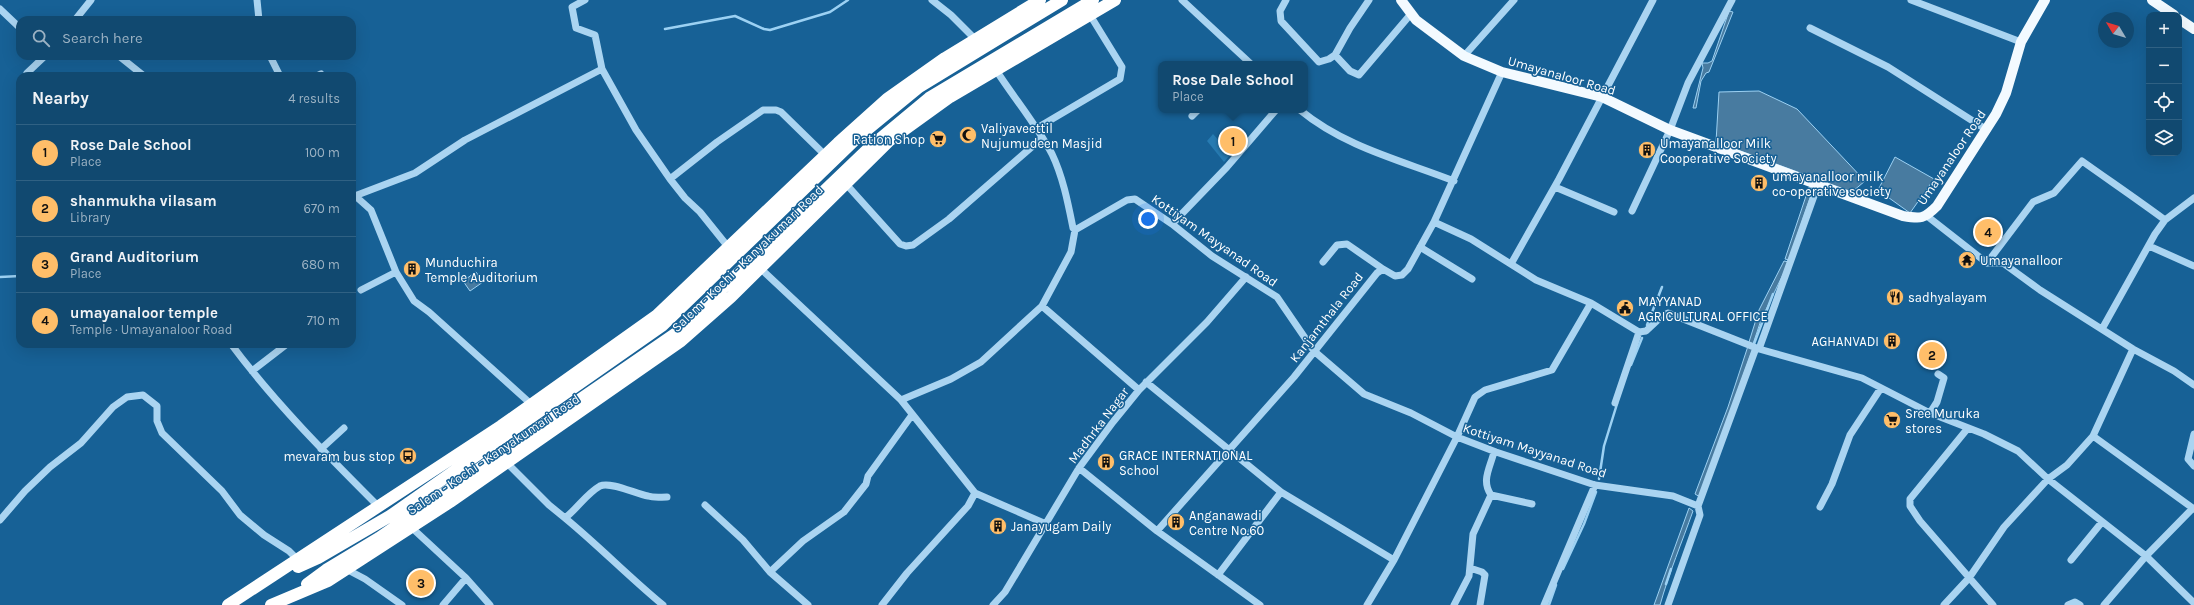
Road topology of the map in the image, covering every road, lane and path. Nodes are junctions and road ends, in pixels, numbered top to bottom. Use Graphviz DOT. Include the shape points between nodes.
graph roads {
  1 [pos="91,0"];
  2 [pos="257,0"];
  3 [pos="567,0"];
  4 [pos="585,0"];
  5 [pos="932,0"];
  6 [pos="1040,0"];
  7 [pos="1062,0"];
  8 [pos="1093,0"];
  9 [pos="1115,0"];
  10 [pos="1182,0"];
  11 [pos="1286,0"];
  12 [pos="1369,0"];
  13 [pos="1401,0"];
  14 [pos="1514,0"];
  15 [pos="1653,0"];
  16 [pos="1732,0"];
  17 [pos="1911,0"];
  18 [pos="2045,0"];
  19 [pos="2152,0"];
  20 [pos="572,7"];
  21 [pos="0,9"];
  22 [pos="2170,12"];
  23 [pos="1090,15"];
  24 [pos="1410,15"];
  25 [pos="79,16"];
  26 [pos="259,16"];
  27 [pos="2182,21"];
  28 [pos="16,24"];
  29 [pos="1810,28"];
  30 [pos="2194,29"];
  31 [pos="975,39"];
  32 [pos="2021,42"];
  33 [pos="1335,55"];
  34 [pos="1464,56"];
  35 [pos="41,60"];
  36 [pos="124,60"];
  37 [pos="272,60"];
  38 [pos="1248,61"];
  39 [pos="602,69"];
  40 [pos="996,70"];
  41 [pos="28,72"];
  42 [pos="139,72"];
  43 [pos="278,72"];
  44 [pos="1502,72"];
  45 [pos="1602,97"];
  46 [pos="1195,113"];
  47 [pos="1273,113"];
  48 [pos="1304,113"];
  49 [pos="1192,116"];
  50 [pos="1037,128"];
  51 [pos="1670,130"];
  52 [pos="1986,130"];
  53 [pos="1042,138"];
  54 [pos="825,155"];
  55 [pos="670,179"];
  56 [pos="1454,181"];
  57 [pos="846,184"];
  58 [pos="1818,185"];
  59 [pos="1555,187"];
  60 [pos="356,194"];
  61 [pos="356,198"];
  62 [pos="2194,198"];
  63 [pos="1632,211"];
  64 [pos="1614,212"];
  65 [pos="1927,216"];
  66 [pos="2165,220"];
  67 [pos="1434,222"];
  68 [pos="1172,224"];
  69 [pos="1075,230"];
  70 [pos="2149,246"];
  71 [pos="1420,247"];
  72 [pos="729,248"];
  73 [pos="1323,262"];
  74 [pos="1987,263"];
  75 [pos="1512,264"];
  76 [pos="2194,266"];
  77 [pos="760,268"];
  78 [pos="1383,269"];
  79 [pos="396,272"];
  80 [pos="1246,277"];
  81 [pos="1472,278"];
  82 [pos="361,290"];
  83 [pos="1591,303"];
  84 [pos="1042,306"];
  85 [pos="2102,329"];
  86 [pos="1640,332"];
  87 [pos="234,348"];
  88 [pos="282,348"];
  89 [pos="1757,348"];
  90 [pos="2133,349"];
  91 [pos="1314,351"];
  92 [pos="252,371"];
  93 [pos="1938,374"];
  94 [pos="1146,382"];
  95 [pos="2194,385"];
  96 [pos="1881,388"];
  97 [pos="1139,390"];
  98 [pos="901,400"];
  99 [pos="1615,402"];
  100 [pos="531,404"];
  101 [pos="1930,413"];
  102 [pos="912,415"];
  103 [pos="344,428"];
  104 [pos="1968,428"];
  105 [pos="2194,434"];
  106 [pos="2093,436"];
  107 [pos="1457,437"];
  108 [pos="321,449"];
  109 [pos="1230,449"];
  110 [pos="1494,452"];
  111 [pos="507,463"];
  112 [pos="2194,466"];
  113 [pos="1079,468"];
  114 [pos="2048,479"];
  115 [pos="1595,485"];
  116 [pos="1281,492"];
  117 [pos="975,493"];
  118 [pos="1491,495"];
  119 [pos="666,497"];
  120 [pos="1532,504"];
  121 [pos="704,505"];
  122 [pos="1698,506"];
  123 [pos="379,507"];
  124 [pos="1820,507"];
  125 [pos="2193,508"];
  126 [pos="565,518"];
  127 [pos="0,520"];
  128 [pos="2102,522"];
  129 [pos="1046,524"];
  130 [pos="411,527"];
  131 [pos="1158,531"];
  132 [pos="2146,556"];
  133 [pos="298,560"];
  134 [pos="1394,560"];
  135 [pos="2071,560"];
  136 [pos="1470,568"];
  137 [pos="346,569"];
  138 [pos="770,572"];
  139 [pos="1218,575"];
  140 [pos="273,577"];
  141 [pos="466,578"];
  142 [pos="1969,578"];
  143 [pos="292,596"];
  144 [pos="2194,603"];
  145 [pos="228,605"];
  146 [pos="271,605"];
  147 [pos="402,605"];
  148 [pos="442,605"];
  149 [pos="490,605"];
  150 [pos="663,605"];
  151 [pos="808,605"];
  152 [pos="882,605"];
  153 [pos="992,605"];
  154 [pos="1260,605"];
  155 [pos="1367,605"];
  156 [pos="1454,605"];
  157 [pos="1480,605"];
  158 [pos="1544,605"];
  159 [pos="1668,605"];
  160 [pos="1944,605"];
  161 [pos="1993,605"];
  162 [pos="2068,605"];
  163 [pos="2080,605"];
  164 [pos="2104,605"];
  1 -- 25 [label="street"];
  2 -- 26 [label="street"];
  3 -- 20 [label="street"];
  4 -- 20 [label="street"];
  5 -- 31 [label="street"];
  6 -- 31 [label="highway, Salem - Kochi - Kanyakumari Road"];
  7 -- 140 [label="highway" via="919,87 858,137 663,325 390,516 318,558"];
  8 -- 143 [label="highway" via="929,98 870,147 675,334 379,538 326,570"];
  9 -- 23 [label="highway, Salem - Kochi - Kanyakumari Road"];
  10 -- 38 [label="street"];
  11 -- 33 [label="street" via="1280,11 1282,21 1314,58 1319,62"];
  12 -- 33 [label="street"];
  13 -- 24 [label="main road, Umayanaloor Road"];
  14 -- 34 [label="street"];
  15 -- 45 [label="street"];
  16 -- 51 [label="street" via="1688,83"];
  17 -- 32 [label="street"];
  18 -- 32 [label="main road, Umayanaloor Road"];
  19 -- 22 [label="main road"];
  20 -- 39 [label="street" via="576,28 595,35"];
  21 -- 28 [label="street"];
  23 -- 40 [label="highway, Salem - Kochi - Kanyakumari Road"];
  23 -- 50 [label="street" via="1122,67 1120,79"];
  24 -- 33 [label="street" via="1359,75 1350,72"];
  24 -- 34 [label="main road, Umayanaloor Road"];
  27 -- 30 [label="main road"];
  29 -- 52 [label="street" via="1888,68"];
  31 -- 54 [label="highway, Salem - Kochi - Kanyakumari Road" via="887,99"];
  32 -- 52 [label="main road, Umayanaloor Road" via="2006,93"];
  34 -- 44 [label="main road, Umayanaloor Road"];
  35 -- 41 [label="street"];
  36 -- 42 [label="street"];
  37 -- 43 [label="street"];
  39 -- 55 [label="street" via="636,130"];
  39 -- 60 [label="street" via="465,140 415,173"];
  40 -- 50 [label="street"];
  40 -- 57 [label="highway, Salem - Kochi - Kanyakumari Road" via="950,96 889,140"];
  44 -- 45 [label="main road, Umayanaloor Road"];
  44 -- 56 [label="street, Kanjamthala Road"];
  45 -- 51 [label="main road, Umayanaloor Road"];
  45 -- 59 [label="street"];
  46 -- 49 [label="street"];
  47 -- 68 [label="street" via="1227,167"];
  48 -- 56 [label="street" via="1321,127 1361,147"];
  50 -- 53 [label="street"];
  51 -- 58 [label="main road, Umayanaloor Road"];
  51 -- 63 [label="street"];
  52 -- 65 [label="main road, Umayanaloor Road" via="1937,206"];
  53 -- 57 [label="street" via="949,220 912,245 900,244"];
  53 -- 69 [label="street" via="1063,183 1072,228"];
  54 -- 55 [label="street" via="781,112 763,110"];
  54 -- 72 [label="highway, Salem - Kochi - Kanyakumari Road"];
  55 -- 72 [label="street"];
  56 -- 67 [label="street, Kanjamthala Road"];
  57 -- 77 [label="highway, Salem - Kochi - Kanyakumari Road"];
  58 -- 65 [label="main road, Umayanaloor Road" via="1903,216"];
  58 -- 89 [label="street"];
  59 -- 64 [label="street"];
  59 -- 75 [label="street"];
  61 -- 79 [label="street" via="371,210"];
  62 -- 66 [label="street"];
  65 -- 74 [label="street"];
  66 -- 70 [label="street"];
  66 -- 74 [label="street" via="2082,161 2054,193 2033,202"];
  67 -- 71 [label="street, Kanjamthala Road"];
  67 -- 75 [label="street" via="1471,239"];
  68 -- 69 [label="street, Kottiyam Mayyanad Road" via="1135,199 1127,200"];
  68 -- 80 [label="street, Kottiyam Mayyanad Road" via="1192,242"];
  69 -- 84 [label="street" via="1071,252"];
  70 -- 76 [label="street"];
  70 -- 85 [label="street"];
  71 -- 78 [label="street, Kanjamthala Road" via="1402,275 1395,276"];
  71 -- 81 [label="street"];
  72 -- 100 [label="highway, Salem - Kochi - Kanyakumari Road" via="656,316"];
  73 -- 78 [label="street" via="1337,245 1347,244"];
  74 -- 85 [label="street" via="2003,263"];
  75 -- 83 [label="street" via="1536,280"];
  77 -- 98 [label="street"];
  77 -- 111 [label="highway, Salem - Kochi - Kanyakumari Road" via="681,341"];
  78 -- 91 [label="street, Kanjamthala Road" via="1373,277"];
  79 -- 82 [label="street"];
  79 -- 100 [label="street" via="414,301"];
  80 -- 91 [label="street, Kottiyam Mayyanad Road" via="1276,297"];
  80 -- 94 [label="street, Madhrka Nagar" via="1207,322"];
  83 -- 86 [label="street"];
  83 -- 107 [label="street" via="1552,370 1480,393 1470,403"];
  84 -- 97 [label="street"];
  84 -- 98 [label="street" via="981,362 951,379"];
  85 -- 90 [label="street"];
  86 -- 89 [label="street" via="1646,331 1668,313"];
  86 -- 99 [label="street"];
  87 -- 92 [label="street"];
  88 -- 92 [label="street"];
  89 -- 96 [label="street" via="1855,376"];
  89 -- 122 [label="street"];
  90 -- 95 [label="street"];
  90 -- 106 [label="street"];
  91 -- 107 [label="street, Kottiyam Mayyanad Road" via="1364,394 1412,413"];
  91 -- 109 [label="street, Kanjamthala Road" via="1294,378"];
  92 -- 108 [label="street"];
  93 -- 101 [label="street" via="1944,378 1937,402"];
  94 -- 97 [label="street, Madhrka Nagar"];
  94 -- 109 [label="street"];
  96 -- 101 [label="street"];
  96 -- 124 [label="street" via="1850,435 1832,484"];
  97 -- 113 [label="street, Madhrka Nagar"];
  98 -- 102 [label="street"];
  100 -- 123 [label="highway, Salem - Kochi - Kanyakumari Road"];
  101 -- 104 [label="street"];
  102 -- 117 [label="street"];
  102 -- 138 [label="street" via="844,512 803,541"];
  103 -- 108 [label="street"];
  104 -- 114 [label="street" via="2018,451"];
  104 -- 142 [label="street" via="1910,499 1910,506"];
  105 -- 112 [label="street" via="2188,459"];
  106 -- 114 [label="street" via="2068,465"];
  106 -- 125 [label="street"];
  107 -- 110 [label="street, Kottiyam Mayyanad Road"];
  107 -- 134 [label="street"];
  108 -- 123 [label="street"];
  109 -- 116 [label="street"];
  109 -- 131 [label="street, Kanjamthala Road"];
  110 -- 115 [label="street, Kottiyam Mayyanad Road"];
  110 -- 118 [label="street" via="1486,488"];
  111 -- 126 [label="street"];
  111 -- 130 [label="highway, Salem - Kochi - Kanyakumari Road"];
  113 -- 129 [label="street, Madhrka Nagar"];
  113 -- 131 [label="street"];
  114 -- 128 [label="street"];
  114 -- 142 [label="street" via="2004,527"];
  115 -- 122 [label="street, Kottiyam Mayyanad Road" via="1673,496"];
  115 -- 158 [label="street"];
  116 -- 134 [label="street"];
  116 -- 139 [label="street"];
  117 -- 129 [label="street"];
  117 -- 152 [label="street" via="968,506 907,573"];
  118 -- 120 [label="street"];
  118 -- 136 [label="street" via="1473,534"];
  119 -- 126 [label="street" via="649,497 601,485 586,496"];
  121 -- 138 [label="street" via="742,540"];
  122 -- 159 [label="street" via="1700,515"];
  123 -- 133 [label="highway, Salem - Kochi - Kanyakumari Road"];
  125 -- 132 [label="street"];
  126 -- 150 [label="street"];
  127 -- 133 [label="street" via="25,491 81,443 113,407 128,397 143,395 157,406 157,421 162,433 222,491 240,514"];
  128 -- 132 [label="street"];
  128 -- 135 [label="street"];
  129 -- 153 [label="street, Madhrka Nagar" via="1005,592"];
  130 -- 137 [label="highway, Salem - Kochi - Kanyakumari Road"];
  130 -- 141 [label="street"];
  131 -- 139 [label="street"];
  132 -- 144 [label="street"];
  132 -- 164 [label="street"];
  133 -- 140 [label="highway, Salem - Kochi - Kanyakumari Road"];
  134 -- 155 [label="street"];
  136 -- 156 [label="street" via="1469,576"];
  136 -- 157 [label="street" via="1482,572 1485,576"];
  137 -- 143 [label="highway, Salem - Kochi - Kanyakumari Road" via="328,581"];
  137 -- 147 [label="street"];
  138 -- 151 [label="street"];
  139 -- 154 [label="street"];
  140 -- 145 [label="highway, Salem - Kochi - Kanyakumari Road"];
  141 -- 148 [label="street"];
  141 -- 149 [label="street"];
  142 -- 160 [label="street"];
  142 -- 161 [label="street"];
  143 -- 146 [label="highway, Salem - Kochi - Kanyakumari Road"];
  162 -- 163 [label="street" via="2075,602"];
}
